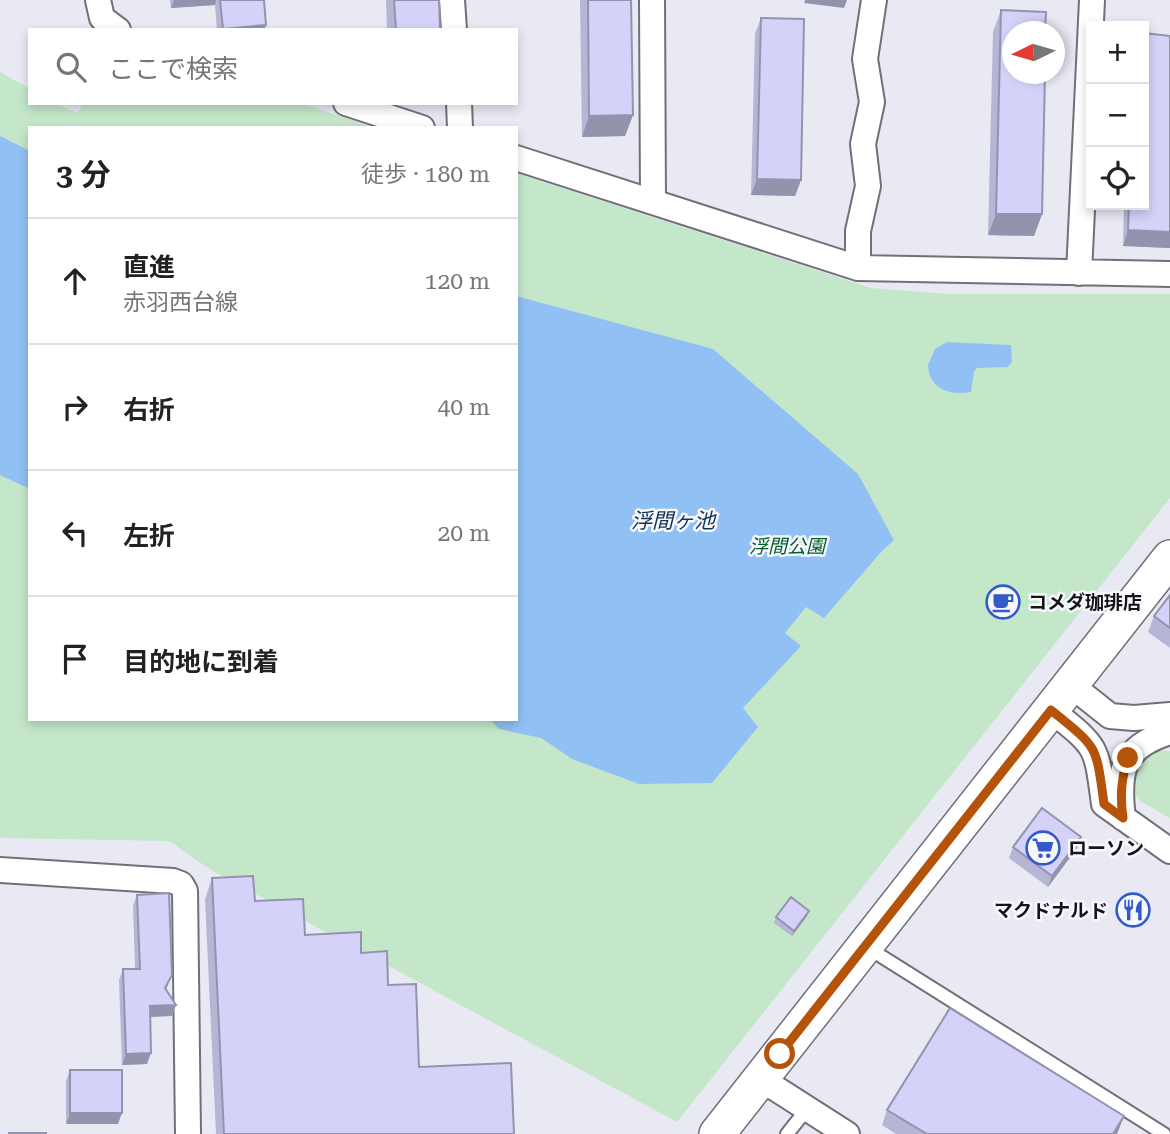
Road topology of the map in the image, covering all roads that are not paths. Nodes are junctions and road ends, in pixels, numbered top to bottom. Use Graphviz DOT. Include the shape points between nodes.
graph roads {
  1 [pos="98,0"];
  2 [pos="452,0"];
  3 [pos="652,0"];
  4 [pos="874,0"];
  5 [pos="1092,0"];
  6 [pos="115,28"];
  7 [pos="454,28"];
  8 [pos="352,105"];
  9 [pos="459,105"];
  10 [pos="416,126"];
  11 [pos="460,126"];
  12 [pos="518,159"];
  13 [pos="653,201"];
  14 [pos="858,268"];
  15 [pos="1079,273"];
  16 [pos="1170,274"];
  17 [pos="1170,558"];
  18 [pos="1061,698"];
  19 [pos="1170,715"];
  20 [pos="1170,732"];
  21 [pos="1123,818"];
  22 [pos="1170,851"];
  23 [pos="0,870"];
  24 [pos="864,946"];
  25 [pos="761,1079"];
  26 [pos="807,1109"];
  27 [pos="188,1134"];
  28 [pos="717,1134"];
  29 [pos="787,1134"];
  30 [pos="847,1134"];
  31 [pos="1164,1134"];
  1 -- 6 [label="street" via="102,18"];
  2 -- 7 [label="street"];
  3 -- 13 [label="street"];
  4 -- 14 [label="street" via="865,59 872,102 863,144 868,186 858,231"];
  5 -- 15 [label="street"];
  8 -- 10 [label="street"];
  9 -- 11 [label="street"];
  12 -- 13 [label="street"];
  13 -- 14 [label="street"];
  14 -- 15 [label="street"];
  15 -- 16 [label="street"];
  17 -- 18 [label="main road"];
  18 -- 19 [label="street" via="1110,716"];
  18 -- 21 [label="street" via="1090,741 1100,766 1104,804"];
  18 -- 24 [label="main road"];
  20 -- 21 [label="street" via="1137,746 1128,758 1120,796"];
  21 -- 22 [label="street"];
  23 -- 27 [label="street" via="181,884 185,891"];
  24 -- 25 [label="main road"];
  24 -- 31 [label="lane"];
  25 -- 26 [label="street"];
  25 -- 28 [label="main road"];
  26 -- 29 [label="lane"];
  26 -- 30 [label="street"];
}
